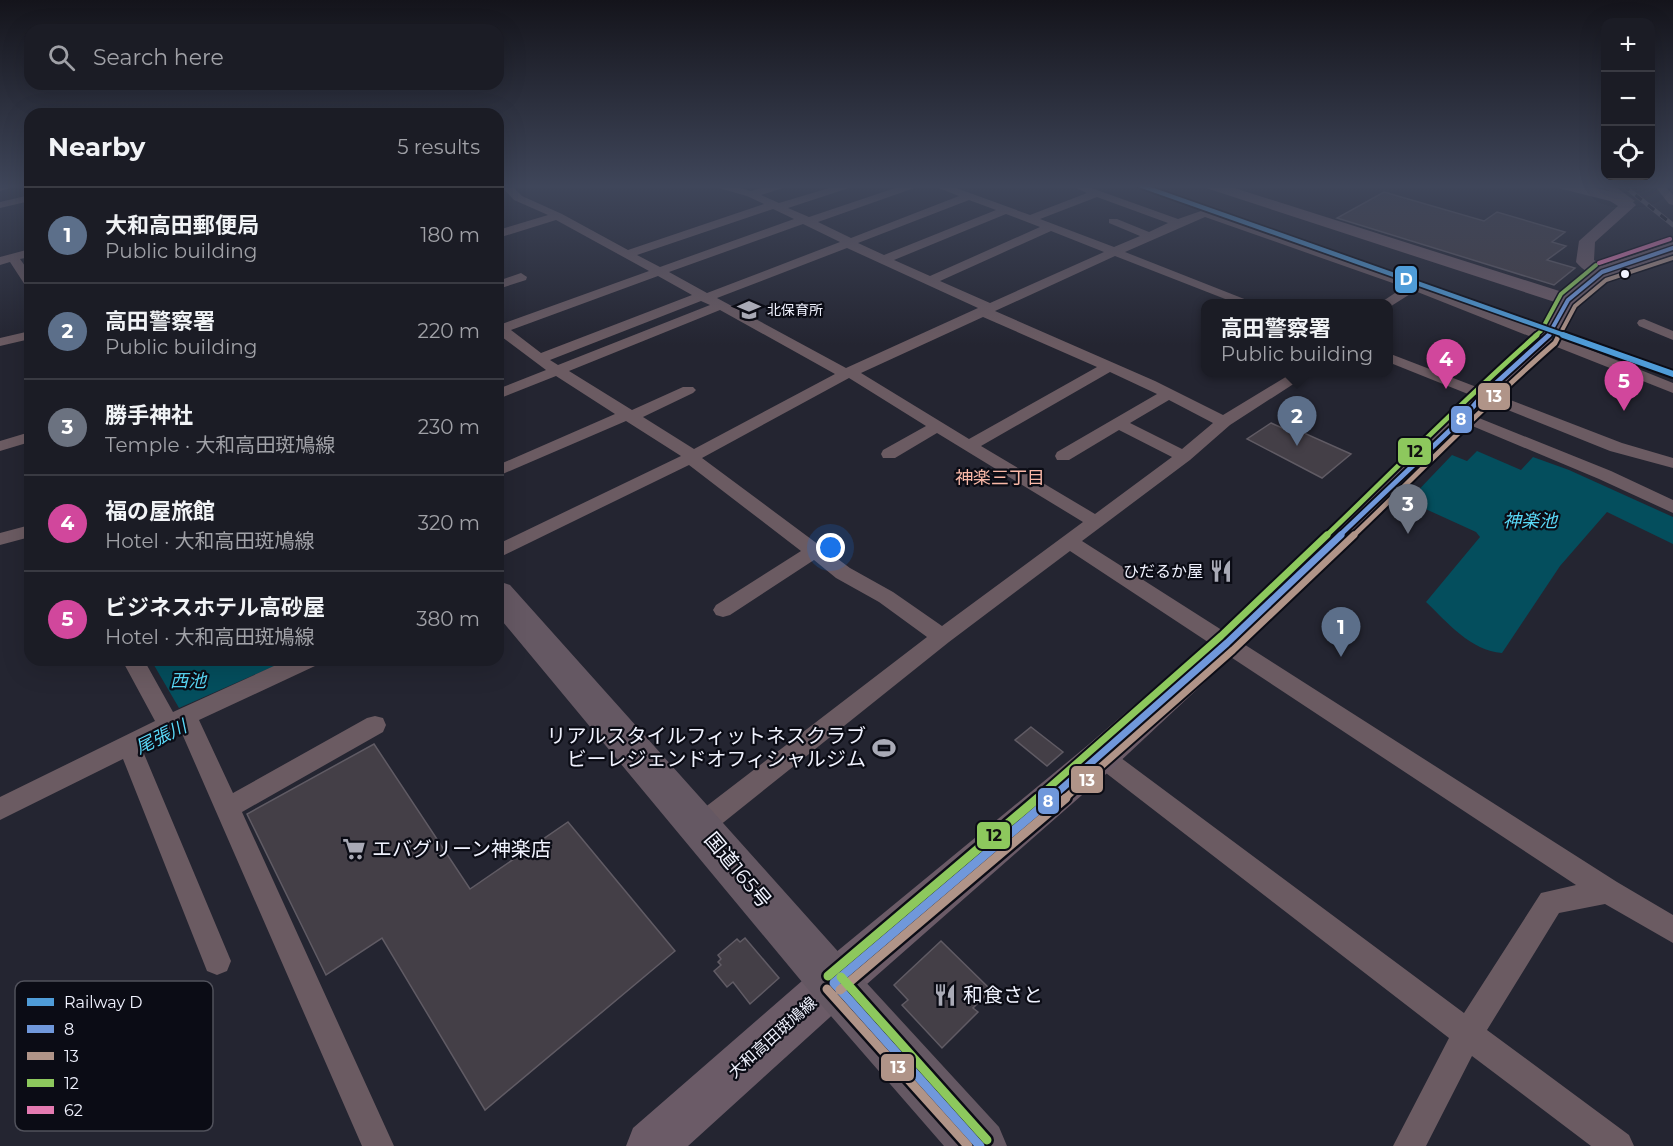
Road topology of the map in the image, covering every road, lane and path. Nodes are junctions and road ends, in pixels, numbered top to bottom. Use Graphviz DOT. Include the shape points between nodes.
graph roads {
  1 [pos="599,238"];
  2 [pos="675,238"];
  3 [pos="753,238"];
  4 [pos="841,238"];
  5 [pos="857,238"];
  6 [pos="936,238"];
  7 [pos="1025,238"];
  8 [pos="1082,238"];
  9 [pos="1144,238"];
  10 [pos="1277,238"];
  11 [pos="1379,238"];
  12 [pos="1590,238"];
  13 [pos="848,242"];
  14 [pos="1673,248"];
  15 [pos="1115,251"];
  16 [pos="627,254"];
  17 [pos="24,255"];
  18 [pos="13,258"];
  19 [pos="883,260"];
  20 [pos="0,261"];
  21 [pos="659,271"];
  22 [pos="1602,272"];
  23 [pos="24,273"];
  24 [pos="521,277"];
  25 [pos="928,281"];
  26 [pos="504,283"];
  27 [pos="1413,287"];
  28 [pos="612,288"];
  29 [pos="703,297"];
  30 [pos="628,298"];
  31 [pos="1241,299"];
  32 [pos="1568,300"];
  33 [pos="1393,301"];
  34 [pos="719,306"];
  35 [pos="986,310"];
  36 [pos="1644,323"];
  37 [pos="504,326"];
  38 [pos="504,332"];
  39 [pos="24,336"];
  40 [pos="1673,336"];
  41 [pos="1548,337"];
  42 [pos="0,342"];
  43 [pos="539,359"];
  44 [pos="1393,359"];
  45 [pos="1109,366"];
  46 [pos="557,371"];
  47 [pos="848,373"];
  48 [pos="1297,377"];
  49 [pos="1673,388"];
  50 [pos="688,390"];
  51 [pos="504,392"];
  52 [pos="1168,394"];
  53 [pos="1474,406"];
  54 [pos="630,415"];
  55 [pos="1224,422"];
  56 [pos="1119,424"];
  57 [pos="937,427"];
  58 [pos="24,439"];
  59 [pos="0,446"];
  60 [pos="969,446"];
  61 [pos="889,454"];
  62 [pos="691,456"];
  63 [pos="1063,456"];
  64 [pos="1184,456"];
  65 [pos="1673,463"];
  66 [pos="504,468"];
  67 [pos="1673,507"];
  68 [pos="1096,522"];
  69 [pos="24,533"];
  70 [pos="0,539"];
  71 [pos="1068,541"];
  72 [pos="504,550"];
  73 [pos="813,552"];
  74 [pos="504,600"];
  75 [pos="723,610"];
  76 [pos="942,637"];
  77 [pos="1227,643"];
  78 [pos="138,666"];
  79 [pos="295,666"];
  80 [pos="183,722"];
  81 [pos="375,724"];
  82 [pos="131,749"];
  83 [pos="1101,756"];
  84 [pos="228,807"];
  85 [pos="0,809"];
  86 [pos="700,826"];
  87 [pos="1608,891"];
  88 [pos="1673,930"];
  89 [pos="218,961"];
  90 [pos="834,983"];
  91 [pos="1468,1034"];
  92 [pos="378,1146"];
  93 [pos="651,1146"];
  94 [pos="980,1146"];
  95 [pos="1409,1146"];
  96 [pos="1618,1146"];
  1 -- 16 [label="street"];
  2 -- 16 [label="street"];
  3 -- 21 [label="street"];
  4 -- 13 [label="street"];
  5 -- 13 [label="street"];
  6 -- 19 [label="street"];
  7 -- 25 [label="street"];
  8 -- 15 [label="street"];
  9 -- 15 [label="street"];
  10 -- 27 [label="street"];
  11 -- 32 [label="street"];
  12 -- 22 [label="street" via="1585,262"];
  13 -- 19 [label="street"];
  13 -- 29 [label="street"];
  14 -- 22 [label="main road, 大和高田斑鳩線"];
  15 -- 31 [label="street"];
  15 -- 35 [label="street"];
  16 -- 21 [label="street"];
  17 -- 18 [label="street"];
  18 -- 20 [label="street"];
  18 -- 23 [label="street"];
  19 -- 25 [label="street"];
  21 -- 28 [label="street"];
  21 -- 29 [label="street"];
  22 -- 32 [label="main road, 大和高田斑鳩線"];
  24 -- 26 [label="street"];
  25 -- 35 [label="street"];
  27 -- 33 [label="street"];
  27 -- 41 [label="street"];
  28 -- 30 [label="street"];
  28 -- 37 [label="street"];
  29 -- 34 [label="street"];
  29 -- 43 [label="street"];
  32 -- 41 [label="main road, 大和高田斑鳩線"];
  34 -- 46 [label="street"];
  34 -- 47 [label="street"];
  35 -- 45 [label="street"];
  35 -- 47 [label="street"];
  36 -- 40 [label="street"];
  38 -- 43 [label="street"];
  39 -- 42 [label="street"];
  41 -- 49 [label="street"];
  41 -- 53 [label="main road, 大和高田斑鳩線"];
  43 -- 46 [label="street"];
  44 -- 53 [label="street"];
  45 -- 52 [label="street"];
  45 -- 60 [label="street"];
  46 -- 51 [label="street"];
  46 -- 54 [label="street"];
  47 -- 57 [label="street"];
  47 -- 62 [label="street"];
  48 -- 55 [label="street"];
  50 -- 54 [label="street"];
  52 -- 55 [label="street"];
  52 -- 56 [label="street"];
  53 -- 65 [label="street"];
  53 -- 67 [label="street"];
  53 -- 77 [label="main road, 大和高田斑鳩線"];
  54 -- 62 [label="street"];
  54 -- 66 [label="street"];
  55 -- 64 [label="street"];
  56 -- 63 [label="street"];
  56 -- 64 [label="street"];
  57 -- 60 [label="street"];
  57 -- 61 [label="street"];
  58 -- 59 [label="street"];
  60 -- 68 [label="street"];
  62 -- 72 [label="street"];
  62 -- 73 [label="street"];
  64 -- 68 [label="street"];
  68 -- 71 [label="street"];
  69 -- 70 [label="street"];
  71 -- 76 [label="street"];
  71 -- 77 [label="street"];
  73 -- 75 [label="street"];
  73 -- 76 [label="street"];
  74 -- 86 [label="highway, 国道165号"];
  76 -- 86 [label="street"];
  77 -- 83 [label="main road, 大和高田斑鳩線"];
  77 -- 87 [label="street"];
  78 -- 80 [label="street"];
  79 -- 80 [label="street"];
  80 -- 82 [label="street"];
  80 -- 84 [label="street"];
  81 -- 84 [label="street"];
  82 -- 85 [label="street"];
  82 -- 89 [label="street"];
  83 -- 90 [label="main road, 大和高田斑鳩線"];
  83 -- 91 [label="street"];
  84 -- 92 [label="street"];
  86 -- 90 [label="highway, 国道165号"];
  87 -- 88 [label="street"];
  87 -- 91 [label="street" via="1551,902"];
  90 -- 93 [label="main road, 大和高田斑鳩線"];
  90 -- 94 [label="highway, 国道165号"];
  91 -- 95 [label="street"];
  91 -- 96 [label="street"];
}
